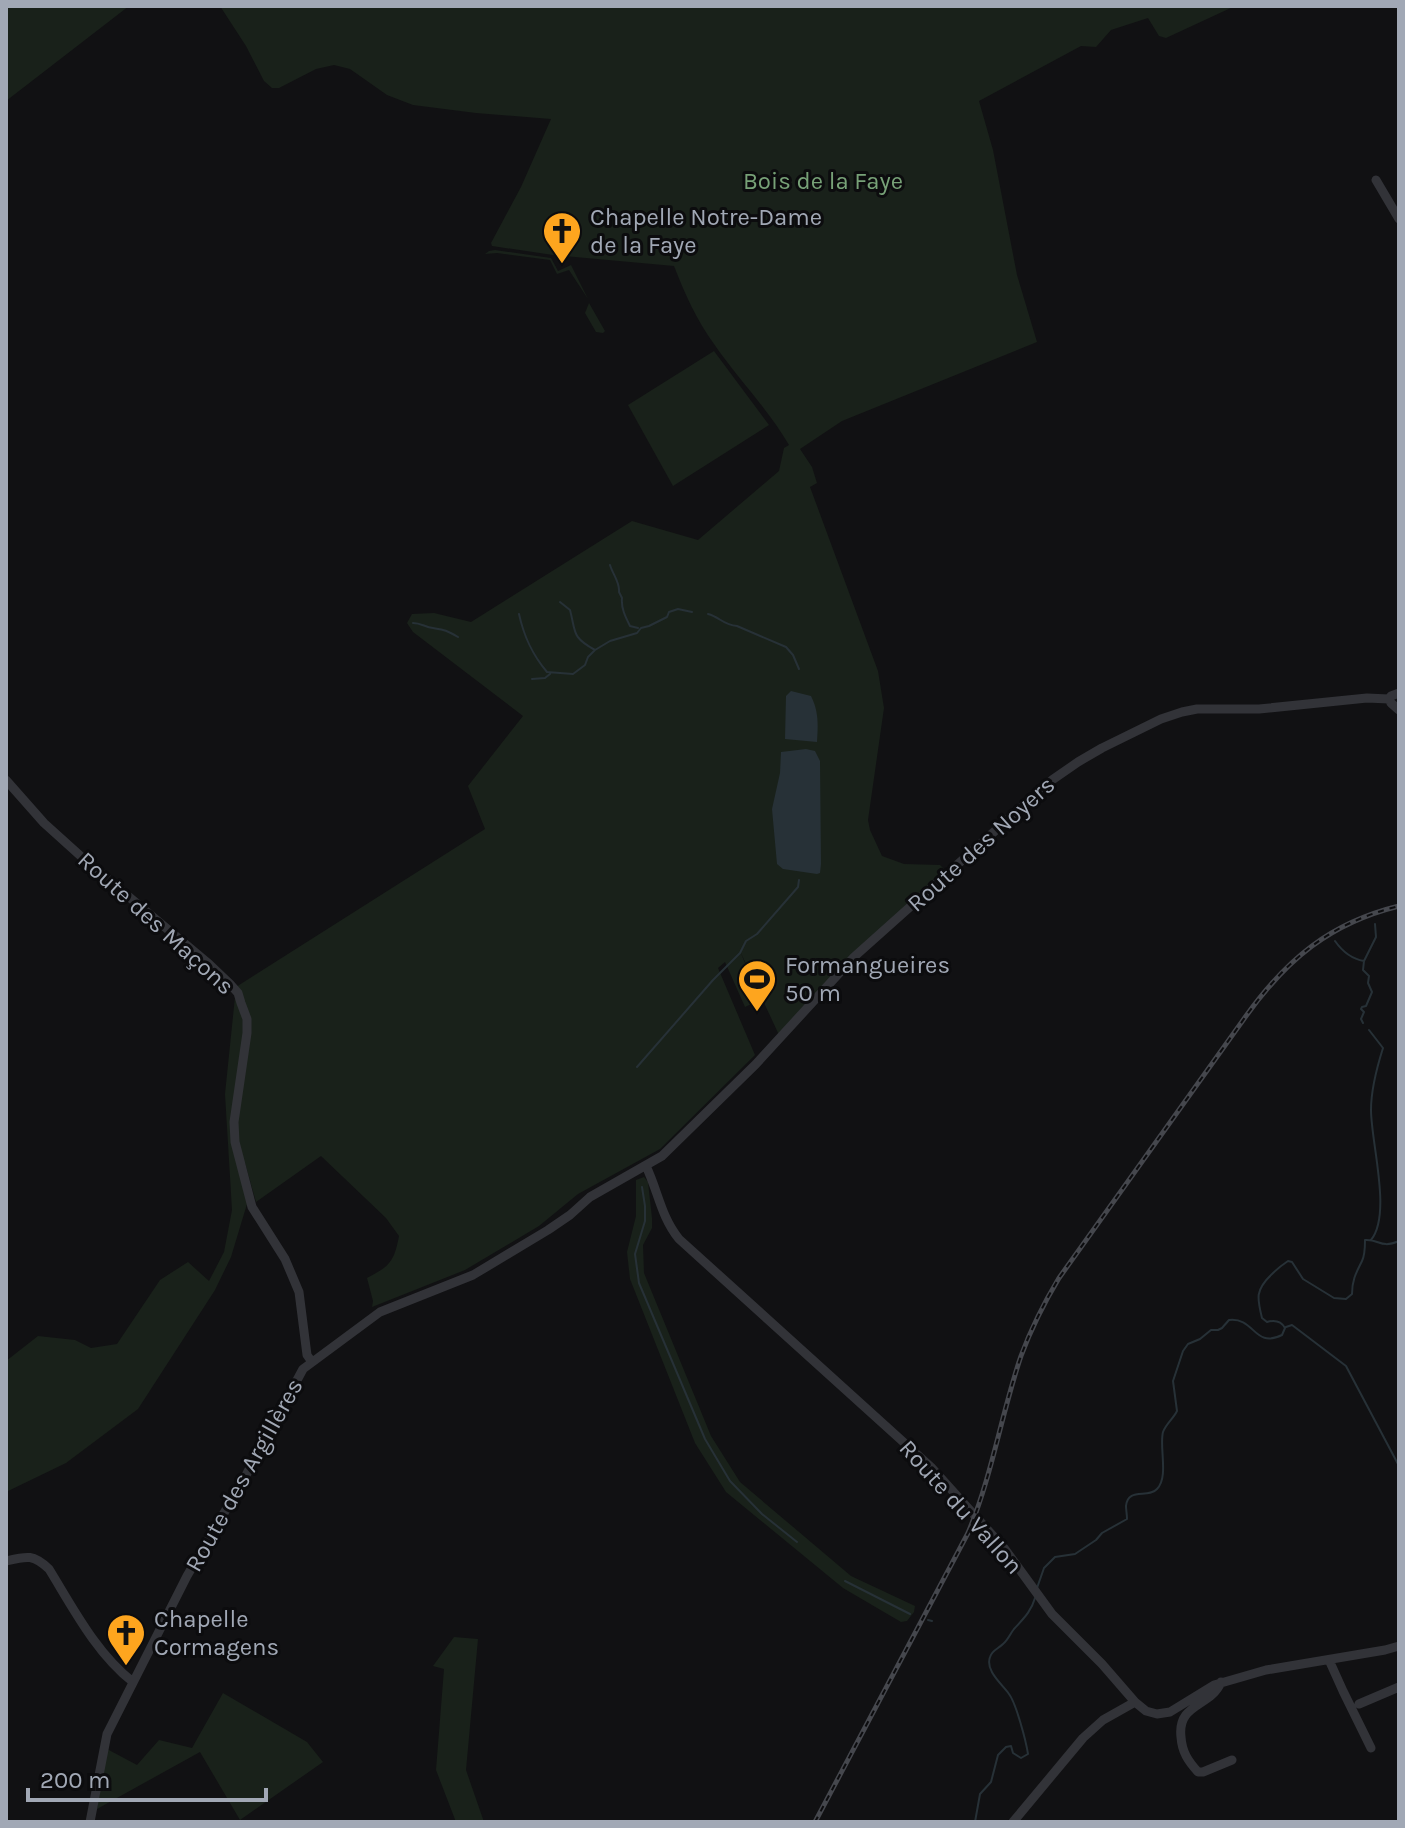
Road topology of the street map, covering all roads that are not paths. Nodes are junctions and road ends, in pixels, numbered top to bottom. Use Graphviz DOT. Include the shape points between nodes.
graph roads {
  1 [pos="1376,180"];
  2 [pos="1399,219"];
  3 [pos="1399,693"];
  4 [pos="1389,699"];
  5 [pos="1399,710"];
  6 [pos="6,780"];
  7 [pos="646,1166"];
  8 [pos="312,1362"];
  9 [pos="6,1561"];
  10 [pos="1399,1646"];
  11 [pos="1329,1660"];
  12 [pos="133,1682"];
  13 [pos="1221,1682"];
  14 [pos="1399,1687"];
  15 [pos="1135,1702"];
  16 [pos="1359,1704"];
  17 [pos="1371,1748"];
  18 [pos="1232,1760"];
  19 [pos="90,1822"];
  20 [pos="1013,1822"];
  1 -- 2 [label="street"];
  3 -- 4 [label="street"];
  4 -- 5 [label="street"];
  4 -- 7 [label="street, Route des Noyers" via="1182,712 1078,762 854,957 756,1064"];
  6 -- 8 [label="street, Route des Maçons" via="44,823 238,993 247,1033 234,1122 237,1152 252,1207 299,1292"];
  7 -- 8 [label="street, Route des Argillères" via="600,1190 548,1230 473,1275 380,1312"];
  7 -- 15 [label="street, Route du Vallon" via="664,1216 679,1239 931,1467 1004,1548 1052,1614"];
  8 -- 12 [label="street, Route des Argillères" via="299,1376 187,1576"];
  9 -- 12 [label="street" via="33,1557 49,1569 92,1638"];
  10 -- 11 [label="street"];
  11 -- 13 [label="street"];
  11 -- 17 [label="street"];
  12 -- 19 [label="street, Route des Argillères" via="107,1734"];
  13 -- 15 [label="street" via="1163,1714"];
  13 -- 18 [label="street" via="1182,1719 1181,1741 1185,1756 1200,1773"];
  14 -- 16 [label="street"];
  15 -- 20 [label="street" via="1083,1738"];
}
